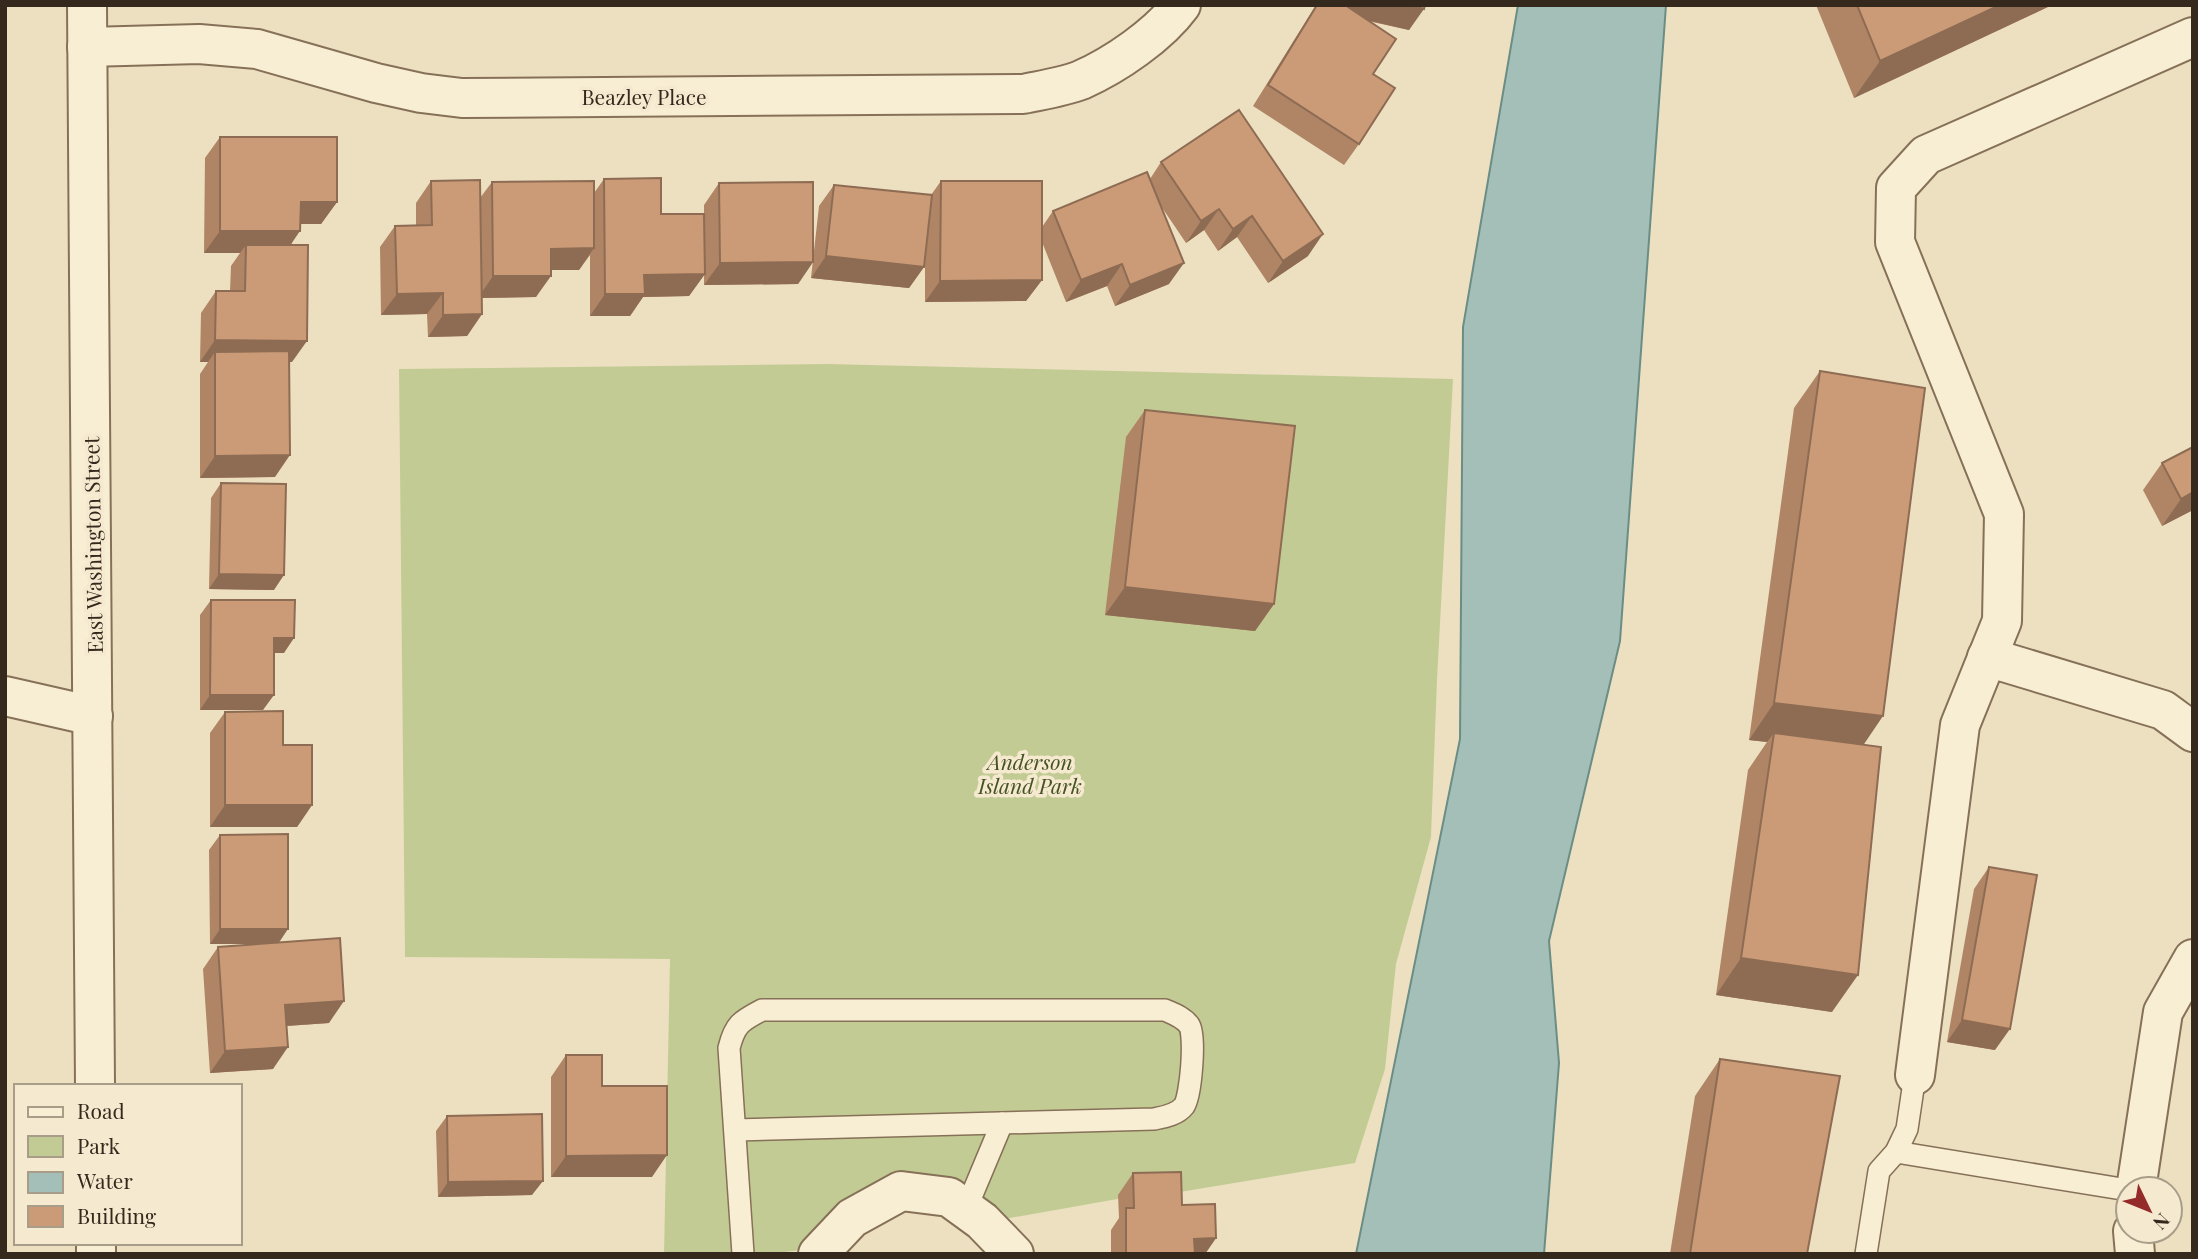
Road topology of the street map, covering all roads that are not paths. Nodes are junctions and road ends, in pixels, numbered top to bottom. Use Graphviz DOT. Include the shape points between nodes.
graph roads {
  1 [pos="86,5"];
  2 [pos="1181,5"];
  3 [pos="2193,37"];
  4 [pos="87,47"];
  5 [pos="1987,657"];
  6 [pos="5,696"];
  7 [pos="93,716"];
  8 [pos="2193,732"];
  9 [pos="2193,959"];
  10 [pos="1915,1074"];
  11 [pos="95,1084"];
  12 [pos="1002,1124"];
  13 [pos="735,1130"];
  14 [pos="1896,1152"];
  15 [pos="2138,1175"];
  16 [pos="2114,1188"];
  17 [pos="966,1209"];
  18 [pos="743,1254"];
  19 [pos="818,1254"];
  20 [pos="1014,1254"];
  21 [pos="1866,1254"];
  1 -- 4 [label="street, East Washington Street"];
  2 -- 4 [label="street, Beazley Place" via="1152,35 1104,68 1079,81 1023,94 462,98 376,83 257,49 199,44"];
  3 -- 5 [label="street" via="1926,155 1896,188 1895,242 2004,514 2002,621"];
  4 -- 7 [label="street, East Washington Street"];
  5 -- 8 [label="street" via="2163,710"];
  5 -- 10 [label="street" via="1960,725"];
  6 -- 7 [label="street"];
  7 -- 11 [label="street, East Washington Street"];
  9 -- 15 [label="street" via="2163,1012"];
  10 -- 14 [label="lane" via="1908,1129"];
  12 -- 13 [label="lane"];
  12 -- 13 [label="lane" via="1154,1119 1181,1110 1187,1100 1192,1051 1189,1025 1165,1010 762,1010 733,1031 729,1048"];
  12 -- 17 [label="lane"];
  13 -- 18 [label="lane"];
  14 -- 16 [label="lane"];
  14 -- 21 [label="lane" via="1879,1171"];
  17 -- 19 [label="street" via="948,1196 901,1191 852,1218"];
  17 -- 20 [label="street"];
}
